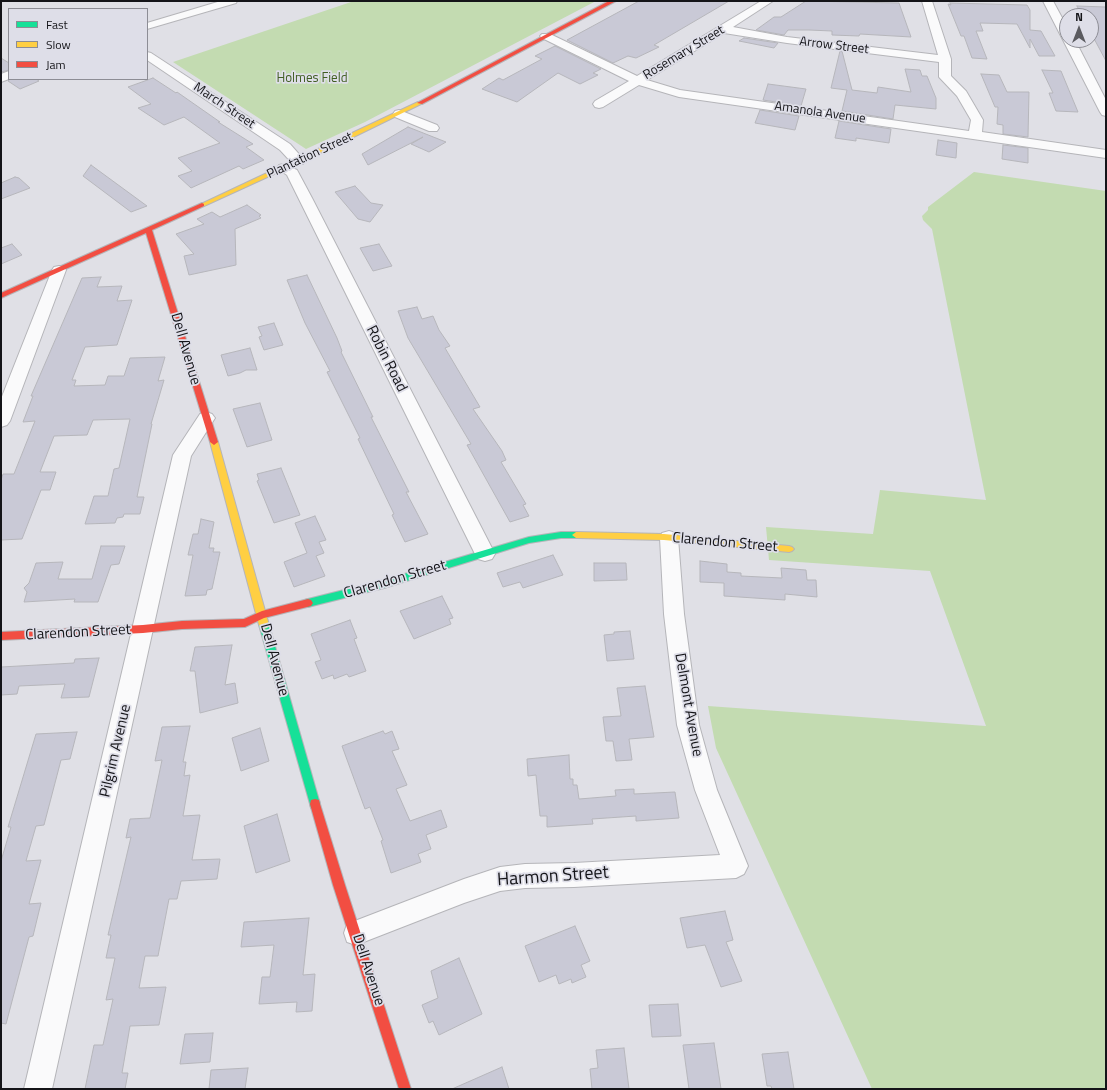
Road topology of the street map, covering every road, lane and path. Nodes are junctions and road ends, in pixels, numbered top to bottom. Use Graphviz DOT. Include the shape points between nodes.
graph roads {
  1 [pos="232,1"];
  2 [pos="613,1"];
  3 [pos="768,1"];
  4 [pos="927,1"];
  5 [pos="1048,1"];
  6 [pos="1059,22"];
  7 [pos="148,26"];
  8 [pos="723,29"];
  9 [pos="546,36"];
  10 [pos="1073,48"];
  11 [pos="148,55"];
  12 [pos="945,59"];
  13 [pos="637,80"];
  14 [pos="599,104"];
  15 [pos="1106,112"];
  16 [pos="399,114"];
  17 [pos="433,128"];
  18 [pos="975,135"];
  19 [pos="1106,154"];
  20 [pos="298,161"];
  21 [pos="284,168"];
  22 [pos="149,230"];
  23 [pos="59,270"];
  24 [pos="1,296"];
  25 [pos="206,418"];
  26 [pos="1,421"];
  27 [pos="669,538"];
  28 [pos="789,549"];
  29 [pos="485,554"];
  30 [pos="262,615"];
  31 [pos="144,629"];
  32 [pos="1,636"];
  33 [pos="736,866"];
  34 [pos="356,933"];
  35 [pos="38,1089"];
  36 [pos="405,1089"];
  1 -- 7 [label="street"];
  2 -- 9 [label="street, Plantation Street"];
  3 -- 8 [label="street, Rosemary Street"];
  4 -- 12 [label="street"];
  5 -- 6 [label="street"];
  8 -- 12 [label="street, Arrow Street" via="787,40"];
  8 -- 13 [label="street, Rosemary Street"];
  9 -- 13 [label="street, Amanola Avenue"];
  9 -- 16 [label="street, Plantation Street"];
  10 -- 15 [label="street"];
  11 -- 20 [label="street, March Street" via="285,147"];
  12 -- 18 [label="street" via="945,77 962,94 977,120"];
  13 -- 14 [label="street, Rosemary Street"];
  13 -- 18 [label="street, Amanola Avenue" via="687,94"];
  16 -- 17 [label="street"];
  16 -- 20 [label="street, Plantation Street"];
  18 -- 19 [label="street, Amanola Avenue"];
  20 -- 21 [label="street, Plantation Street"];
  21 -- 22 [label="street, Plantation Street"];
  21 -- 29 [label="street, Robin Road" via="292,173"];
  22 -- 23 [label="street, Plantation Street"];
  22 -- 25 [label="street, Dell Avenue"];
  23 -- 24 [label="street, Plantation Street"];
  23 -- 26 [label="street"];
  25 -- 30 [label="street, Dell Avenue"];
  25 -- 31 [label="street, Pilgrim Avenue" via="182,455"];
  27 -- 28 [label="street, Clarendon Street"];
  27 -- 29 [label="street, Clarendon Street" via="561,535 529,540"];
  27 -- 33 [label="street, Delmont Avenue" via="675,621 688,725 706,790"];
  29 -- 30 [label="street, Clarendon Street" via="359,591"];
  30 -- 31 [label="street, Clarendon Street" via="245,623"];
  30 -- 34 [label="street, Dell Avenue" via="283,696 339,885"];
  31 -- 32 [label="street, Clarendon Street"];
  31 -- 35 [label="street, Pilgrim Avenue"];
  33 -- 34 [label="street, Harmon Street" via="500,879"];
  34 -- 36 [label="street, Dell Avenue"];
}
